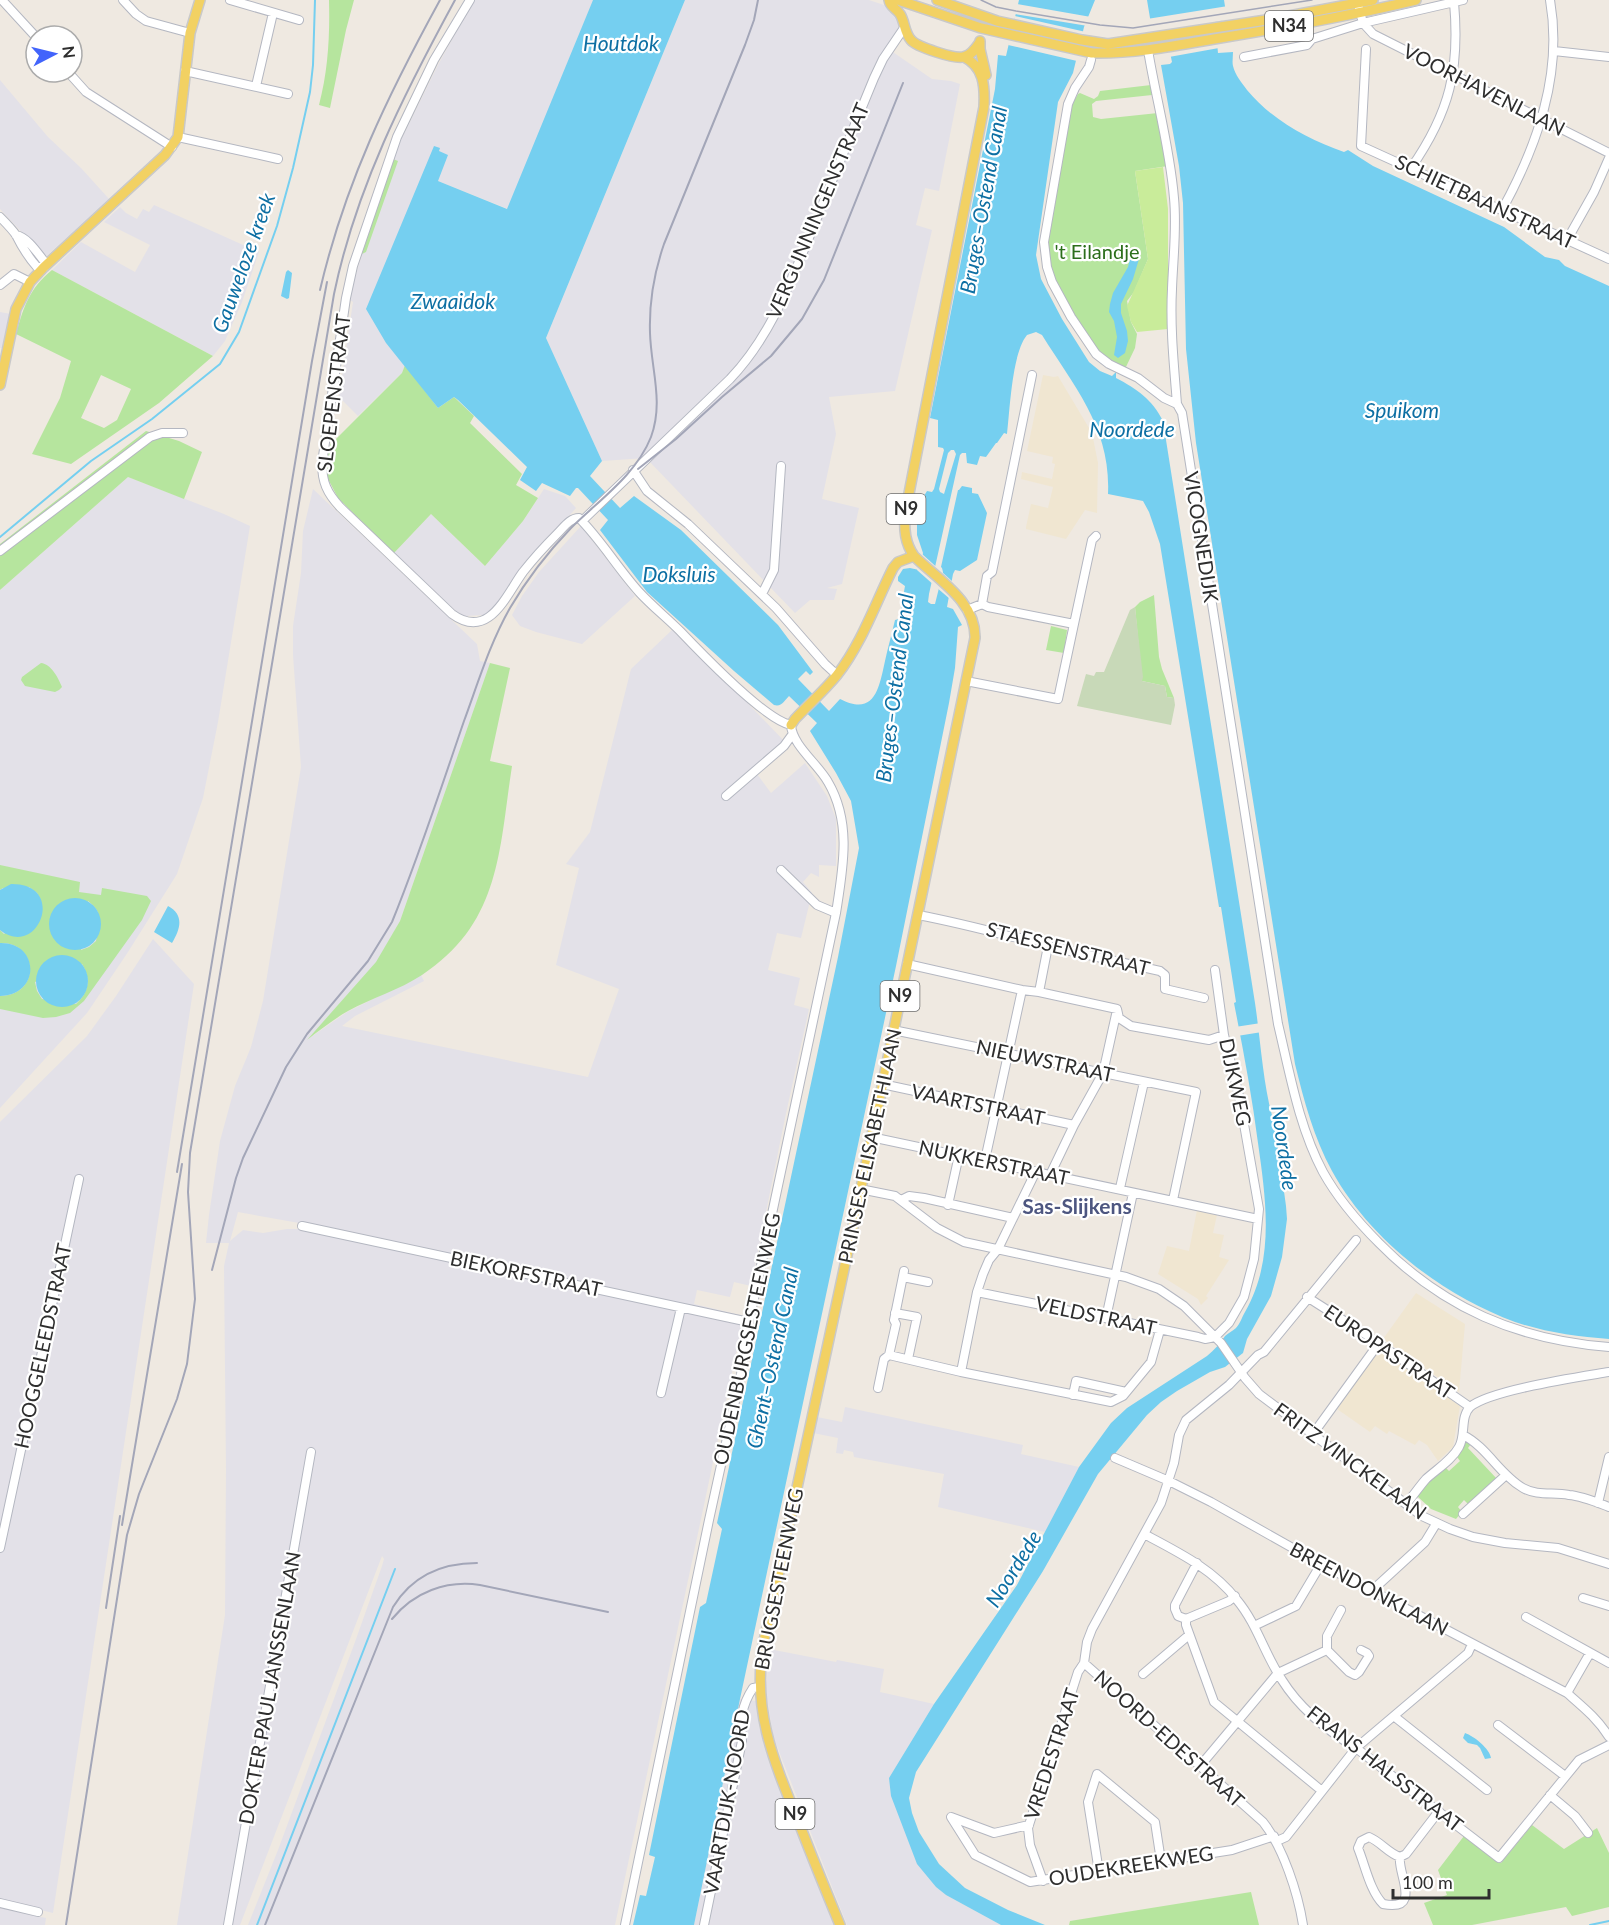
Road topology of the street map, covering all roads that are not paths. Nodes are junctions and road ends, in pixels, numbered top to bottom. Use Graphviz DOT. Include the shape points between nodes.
graph roads {
  1 [pos="2,0"];
  2 [pos="123,0"];
  3 [pos="200,0"];
  4 [pos="230,0"];
  5 [pos="470,0"];
  6 [pos="889,0"];
  7 [pos="898,0"];
  8 [pos="1373,0"];
  9 [pos="1416,0"];
  10 [pos="1463,0"];
  11 [pos="1550,0"];
  12 [pos="941,1"];
  13 [pos="1454,2"];
  14 [pos="914,6"];
  15 [pos="1359,8"];
  16 [pos="273,12"];
  17 [pos="980,15"];
  18 [pos="299,20"];
  19 [pos="1363,23"];
  20 [pos="24,24"];
  21 [pos="904,28"];
  22 [pos="981,28"];
  23 [pos="190,33"];
  24 [pos="1217,33"];
  25 [pos="911,41"];
  26 [pos="980,42"];
  27 [pos="891,47"];
  28 [pos="1366,49"];
  29 [pos="1148,50"];
  30 [pos="1554,51"];
  31 [pos="964,57"];
  32 [pos="1092,57"];
  33 [pos="1244,57"];
  34 [pos="1609,57"];
  35 [pos="185,71"];
  36 [pos="1454,74"];
  37 [pos="79,84"];
  38 [pos="256,86"];
  39 [pos="985,91"];
  40 [pos="288,94"];
  41 [pos="1542,119"];
  42 [pos="178,137"];
  43 [pos="172,147"];
  44 [pos="1609,153"];
  45 [pos="1609,158"];
  46 [pos="278,159"];
  47 [pos="1411,168"];
  48 [pos="1502,210"];
  49 [pos="0,217"];
  50 [pos="1567,240"];
  51 [pos="1609,259"];
  52 [pos="44,267"];
  53 [pos="30,282"];
  54 [pos="0,285"];
  55 [pos="3,354"];
  56 [pos="1032,375"];
  57 [pos="0,385"];
  58 [pos="1177,404"];
  59 [pos="183,433"];
  60 [pos="781,466"];
  61 [pos="633,470"];
  62 [pos="582,521"];
  63 [pos="1096,536"];
  64 [pos="0,552"];
  65 [pos="917,559"];
  66 [pos="762,594"];
  67 [pos="982,604"];
  68 [pos="967,610"];
  69 [pos="1074,624"];
  70 [pos="834,678"];
  71 [pos="966,681"];
  72 [pos="791,725"];
  73 [pos="792,735"];
  74 [pos="726,796"];
  75 [pos="781,870"];
  76 [pos="836,913"];
  77 [pos="918,915"];
  78 [pos="1048,946"];
  79 [pos="907,964"];
  80 [pos="1215,970"];
  81 [pos="1022,990"];
  82 [pos="1040,992"];
  83 [pos="1204,998"];
  84 [pos="1117,1009"];
  85 [pos="893,1030"];
  86 [pos="1224,1035"];
  87 [pos="1008,1054"];
  88 [pos="1103,1073"];
  89 [pos="1144,1082"];
  90 [pos="882,1084"];
  91 [pos="996,1109"];
  92 [pos="1074,1125"];
  93 [pos="871,1137"];
  94 [pos="959,1155"];
  95 [pos="985,1160"];
  96 [pos="1036,1171"];
  97 [pos="1050,1175"];
  98 [pos="79,1179"];
  99 [pos="1120,1188"];
  100 [pos="860,1190"];
  101 [pos="1133,1193"];
  102 [pos="901,1200"];
  103 [pos="1173,1200"];
  104 [pos="948,1205"];
  105 [pos="1013,1218"];
  106 [pos="1258,1219"];
  107 [pos="302,1226"];
  108 [pos="1356,1240"];
  109 [pos="998,1249"];
  110 [pos="1115,1274"];
  111 [pos="928,1282"];
  112 [pos="977,1292"];
  113 [pos="1307,1297"];
  114 [pos="681,1308"];
  115 [pos="895,1312"];
  116 [pos="1106,1318"];
  117 [pos="749,1322"];
  118 [pos="1160,1330"];
  119 [pos="1218,1340"];
  120 [pos="1379,1343"];
  121 [pos="1609,1347"];
  122 [pos="889,1355"];
  123 [pos="908,1359"];
  124 [pos="961,1372"];
  125 [pos="1241,1372"];
  126 [pos="1609,1372"];
  127 [pos="878,1388"];
  128 [pos="1126,1392"];
  129 [pos="661,1393"];
  130 [pos="1073,1395"];
  131 [pos="816,1400"];
  132 [pos="1470,1407"];
  133 [pos="1314,1434"];
  134 [pos="1463,1435"];
  135 [pos="311,1452"];
  136 [pos="1609,1457"];
  137 [pos="1115,1458"];
  138 [pos="1506,1475"];
  139 [pos="1169,1481"];
  140 [pos="1598,1503"];
  141 [pos="1406,1504"];
  142 [pos="1609,1507"];
  143 [pos="1463,1514"];
  144 [pos="1436,1524"];
  145 [pos="1144,1534"];
  146 [pos="0,1548"];
  147 [pos="1197,1563"];
  148 [pos="1321,1563"];
  149 [pos="1609,1564"];
  150 [pos="1374,1592"];
  151 [pos="1235,1596"];
  152 [pos="1583,1598"];
  153 [pos="1609,1606"];
  154 [pos="1341,1610"];
  155 [pos="1526,1617"];
  156 [pos="1186,1619"];
  157 [pos="1254,1626"];
  158 [pos="1190,1635"];
  159 [pos="1472,1644"];
  160 [pos="1328,1650"];
  161 [pos="1361,1650"];
  162 [pos="1590,1653"];
  163 [pos="1084,1663"];
  164 [pos="1609,1663"];
  165 [pos="1278,1673"];
  166 [pos="1143,1674"];
  167 [pos="760,1687"];
  168 [pos="1567,1694"];
  169 [pos="1395,1717"];
  170 [pos="1238,1723"];
  171 [pos="1498,1725"];
  172 [pos="1609,1737"];
  173 [pos="1609,1745"];
  174 [pos="1356,1748"];
  175 [pos="1200,1766"];
  176 [pos="1565,1776"];
  177 [pos="1487,1790"];
  178 [pos="1322,1791"];
  179 [pos="1550,1795"];
  180 [pos="1438,1811"];
  181 [pos="1029,1825"];
  182 [pos="1588,1833"];
  183 [pos="1276,1839"];
  184 [pos="1400,1857"];
  185 [pos="1161,1861"];
  186 [pos="1098,1872"];
  187 [pos="1043,1881"];
  188 [pos="0,1904"];
  189 [pos="38,1912"];
  190 [pos="228,1925"];
  191 [pos="625,1925"];
  192 [pos="704,1925"];
  193 [pos="840,1925"];
  194 [pos="1303,1925"];
  1 -- 20 [label="street"];
  2 -- 23 [label="street" via="146,21"];
  3 -- 23 [label="main road"];
  4 -- 16 [label="street"];
  5 -- 62 [label="street, SLOEPENSTRAAT" via="397,137 353,266 322,463 323,483 340,507 452,614 467,622 481,621 494,614 540,551 573,519"];
  6 -- 21 [label="main road" via="899,12"];
  7 -- 14 [label="main road"];
  8 -- 15 [label="main road, N34"];
  9 -- 15 [label="main road, N34"];
  10 -- 13 [label="street"];
  11 -- 30 [label="street"];
  12 -- 14 [label="main road" via="937,5"];
  12 -- 17 [label="main road"];
  13 -- 19 [label="street"];
  13 -- 36 [label="street"];
  14 -- 21 [label="main road"];
  14 -- 22 [label="main road"];
  15 -- 19 [label="street"];
  15 -- 24 [label="main road, N34" via="1304,24"];
  16 -- 18 [label="street"];
  16 -- 38 [label="street"];
  17 -- 22 [label="main road"];
  17 -- 24 [label="main road, N34" via="1095,43"];
  19 -- 33 [label="street" via="1312,39 1307,45"];
  19 -- 36 [label="street, VOORHAVENLAAN" via="1373,34"];
  21 -- 25 [label="main road"];
  21 -- 27 [label="street, VERGUNNINGENSTRAAT"];
  22 -- 26 [label="main road"];
  22 -- 32 [label="main road, N34"];
  23 -- 35 [label="main road"];
  24 -- 29 [label="main road, N34"];
  25 -- 27 [label="street"];
  25 -- 31 [label="main road" via="950,56"];
  26 -- 31 [label="main road"];
  26 -- 39 [label="main road, N9" via="988,83"];
  27 -- 61 [label="street, VERGUNNINGENSTRAAT" via="874,78 788,289 762,338 730,379"];
  28 -- 47 [label="street, SCHIETBAANSTRAAT" via="1360,146"];
  29 -- 32 [label="main road, N34"];
  29 -- 58 [label="street, VICOGNEDIJK" via="1174,198 1172,320"];
  30 -- 34 [label="street"];
  30 -- 41 [label="street"];
  31 -- 39 [label="main road, N9" via="979,69"];
  32 -- 58 [label="street" via="1068,104 1044,242 1047,267 1059,296 1096,354"];
  35 -- 38 [label="street"];
  35 -- 42 [label="main road"];
  36 -- 41 [label="street, VOORHAVENLAAN"];
  36 -- 47 [label="street" via="1433,133"];
  37 -- 43 [label="street"];
  38 -- 40 [label="street"];
  39 -- 65 [label="main road, N9" via="981,129 905,514 906,540"];
  41 -- 44 [label="street, VOORHAVENLAAN"];
  41 -- 48 [label="street" via="1528,159"];
  42 -- 43 [label="main road"];
  42 -- 46 [label="street"];
  43 -- 52 [label="main road"];
  45 -- 50 [label="street"];
  47 -- 48 [label="street, SCHIETBAANSTRAAT"];
  48 -- 50 [label="street, SCHIETBAANSTRAAT"];
  49 -- 52 [label="street" via="16,235 28,258 37,267"];
  50 -- 51 [label="street, SCHIETBAANSTRAAT"];
  52 -- 53 [label="main road"];
  53 -- 54 [label="street" via="14,274"];
  53 -- 55 [label="main road" via="16,309"];
  55 -- 57 [label="main road"];
  56 -- 67 [label="street"];
  58 -- 121 [label="street, VICOGNEDIJK" via="1182,412 1278,1024 1313,1149 1358,1223 1428,1286 1483,1317 1530,1334"];
  59 -- 64 [label="street" via="150,437"];
  60 -- 66 [label="street" via="774,570"];
  61 -- 62 [label="street, SLOEPENSTRAAT"];
  61 -- 66 [label="street" via="647,491"];
  62 -- 72 [label="street" via="640,593 765,711"];
  63 -- 69 [label="street"];
  65 -- 68 [label="main road, PRINSES ELISABETHLAAN / N9" via="963,601"];
  65 -- 70 [label="main road" via="898,562 893,568 864,630"];
  66 -- 70 [label="street"];
  67 -- 68 [label="street"];
  67 -- 69 [label="street"];
  68 -- 71 [label="main road, PRINSES ELISABETHLAAN / N9" via="975,631"];
  69 -- 71 [label="street" via="1058,699"];
  70 -- 72 [label="main road"];
  71 -- 77 [label="main road, PRINSES ELISABETHLAAN / N9"];
  72 -- 73 [label="street"];
  73 -- 74 [label="street"];
  73 -- 76 [label="street, OUDENBURGSESTEENWEG" via="828,781 843,818 843,868"];
  75 -- 76 [label="street" via="817,905"];
  76 -- 117 [label="street, OUDENBURGSESTEENWEG"];
  77 -- 78 [label="street, STAESSENSTRAAT" via="1042,941"];
  77 -- 79 [label="main road, PRINSES ELISABETHLAAN / N9"];
  78 -- 82 [label="street"];
  78 -- 83 [label="street, STAESSENSTRAAT" via="1160,971 1165,975 1165,989"];
  79 -- 81 [label="street"];
  79 -- 85 [label="main road, PRINSES ELISABETHLAAN / N9"];
  80 -- 86 [label="street, DIJKWEG"];
  81 -- 82 [label="street"];
  81 -- 87 [label="street"];
  82 -- 84 [label="street"];
  84 -- 86 [label="street" via="1119,1017 1131,1026 1209,1040"];
  84 -- 88 [label="street"];
  85 -- 87 [label="street, NIEUWSTRAAT"];
  85 -- 90 [label="main road, PRINSES ELISABETHLAAN / N9"];
  86 -- 106 [label="street, DIJKWEG" via="1257,1193"];
  87 -- 88 [label="street, NIEUWSTRAAT"];
  87 -- 91 [label="street"];
  88 -- 89 [label="street, NIEUWSTRAAT"];
  88 -- 92 [label="street"];
  89 -- 99 [label="street"];
  89 -- 103 [label="street, NIEUWSTRAAT" via="1196,1092"];
  90 -- 91 [label="street, VAARTSTRAAT"];
  90 -- 93 [label="main road, PRINSES ELISABETHLAAN / N9"];
  91 -- 92 [label="street, VAARTSTRAAT"];
  91 -- 95 [label="street"];
  92 -- 97 [label="street"];
  93 -- 94 [label="street, NUKKERSTRAAT"];
  93 -- 100 [label="main road, PRINSES ELISABETHLAAN / N9"];
  94 -- 95 [label="street, NUKKERSTRAAT"];
  94 -- 104 [label="street"];
  95 -- 96 [label="street, NUKKERSTRAAT"];
  96 -- 97 [label="street, NUKKERSTRAAT"];
  96 -- 105 [label="street"];
  97 -- 99 [label="street, NUKKERSTRAAT"];
  98 -- 146 [label="street, HOOGGELEEDSTRAAT"];
  99 -- 101 [label="street, NUKKERSTRAAT"];
  100 -- 102 [label="street"];
  100 -- 131 [label="main road, PRINSES ELISABETHLAAN / N9"];
  101 -- 103 [label="street, NUKKERSTRAAT"];
  101 -- 110 [label="street"];
  102 -- 104 [label="street" via="909,1196"];
  102 -- 109 [label="street, FRITZ VINCKELAAN" via="937,1228 964,1242"];
  103 -- 106 [label="street, NUKKERSTRAAT"];
  104 -- 105 [label="street"];
  105 -- 109 [label="street"];
  106 -- 119 [label="street" via="1254,1259 1244,1297"];
  107 -- 114 [label="street, BIEKORFSTRAAT"];
  108 -- 113 [label="street, NOORD-EDESTRAAT"];
  109 -- 110 [label="street, FRITZ VINCKELAAN"];
  109 -- 112 [label="street"];
  110 -- 116 [label="street"];
  110 -- 119 [label="street, FRITZ VINCKELAAN" via="1144,1282 1169,1295"];
  111 -- 115 [label="street" via="903,1274"];
  112 -- 116 [label="street, VELDSTRAAT"];
  112 -- 124 [label="street"];
  113 -- 120 [label="street, EUROPASTRAAT"];
  113 -- 125 [label="street, NOORD-EDESTRAAT" via="1264,1352"];
  114 -- 117 [label="street, BIEKORFSTRAAT"];
  114 -- 129 [label="street"];
  115 -- 122 [label="street"];
  115 -- 123 [label="street" via="917,1317"];
  116 -- 118 [label="street, VELDSTRAAT"];
  117 -- 191 [label="street, OUDENBURGSESTEENWEG"];
  118 -- 119 [label="street, VELDSTRAAT"];
  118 -- 128 [label="street" via="1151,1362"];
  119 -- 125 [label="street, FRITZ VINCKELAAN"];
  120 -- 132 [label="street, EUROPASTRAAT"];
  120 -- 133 [label="street"];
  122 -- 123 [label="street"];
  122 -- 127 [label="street" via="884,1359"];
  123 -- 124 [label="street"];
  124 -- 130 [label="street"];
  125 -- 133 [label="street, FRITZ VINCKELAAN" via="1259,1394"];
  125 -- 139 [label="street, NOORD-EDESTRAAT" via="1186,1420"];
  126 -- 132 [label="street" via="1505,1392"];
  128 -- 130 [label="street" via="1111,1402"];
  128 -- 130 [label="street" via="1076,1382"];
  131 -- 167 [label="main road, BRUGSESTEENWEG / N9" via="763,1648"];
  132 -- 134 [label="street"];
  133 -- 141 [label="street, FRITZ VINCKELAAN"];
  134 -- 138 [label="street"];
  134 -- 141 [label="street" via="1455,1454 1425,1480"];
  135 -- 190 [label="street, DOKTER PAUL JANSSENLAAN"];
  136 -- 140 [label="street"];
  137 -- 139 [label="street, BREENDONKLAAN"];
  138 -- 140 [label="street" via="1526,1490"];
  138 -- 143 [label="street"];
  139 -- 145 [label="street, NOORD-EDESTRAAT"];
  139 -- 148 [label="street, BREENDONKLAAN"];
  140 -- 142 [label="street"];
  141 -- 144 [label="street, FRITZ VINCKELAAN"];
  144 -- 149 [label="street, FRITZ VINCKELAAN" via="1473,1537 1558,1548"];
  144 -- 150 [label="street" via="1425,1542"];
  145 -- 147 [label="street, FRANS HALSSTRAAT"];
  145 -- 163 [label="street, NOORD-EDESTRAAT" via="1092,1629"];
  147 -- 151 [label="street, FRANS HALSSTRAAT"];
  147 -- 156 [label="street" via="1175,1607 1178,1617"];
  148 -- 150 [label="street, BREENDONKLAAN"];
  148 -- 157 [label="street" via="1296,1606"];
  150 -- 159 [label="street, BREENDONKLAAN"];
  151 -- 156 [label="street"];
  151 -- 157 [label="street, FRANS HALSSTRAAT"];
  152 -- 153 [label="street"];
  154 -- 160 [label="street" via="1327,1636"];
  155 -- 162 [label="street"];
  156 -- 158 [label="street"];
  157 -- 165 [label="street, FRANS HALSSTRAAT"];
  158 -- 166 [label="street"];
  158 -- 170 [label="street" via="1214,1702"];
  159 -- 168 [label="street, BREENDONKLAAN"];
  159 -- 169 [label="street" via="1468,1653"];
  160 -- 161 [label="street" via="1355,1675 1369,1656"];
  160 -- 165 [label="street"];
  162 -- 164 [label="street"];
  162 -- 168 [label="street"];
  163 -- 175 [label="street, NOORD-EDESTRAAT"];
  163 -- 181 [label="street, VREDESTRAAT"];
  165 -- 170 [label="street"];
  165 -- 174 [label="street, FRANS HALSSTRAAT" via="1312,1716"];
  167 -- 192 [label="street, VAARTDIJK-NOORD" via="749,1694 741,1719 742,1742"];
  167 -- 193 [label="main road, BRUGSESTEENWEG / N9" via="771,1751"];
  168 -- 172 [label="street, BREENDONKLAAN" via="1588,1710"];
  169 -- 174 [label="street"];
  169 -- 177 [label="street"];
  170 -- 175 [label="street"];
  170 -- 178 [label="street"];
  171 -- 176 [label="street"];
  173 -- 176 [label="street" via="1579,1760"];
  174 -- 178 [label="street"];
  174 -- 180 [label="street, FRANS HALSSTRAAT"];
  175 -- 183 [label="street, NOORD-EDESTRAAT" via="1263,1822"];
  176 -- 179 [label="street"];
  178 -- 183 [label="street" via="1286,1837"];
  179 -- 180 [label="street, FRANS HALSSTRAAT" via="1499,1858"];
  179 -- 182 [label="street"];
  180 -- 184 [label="street"];
  181 -- 187 [label="street, VREDESTRAAT" via="1030,1845"];
  181 -- 187 [label="street, OUDEKREEKWEG" via="994,1833 951,1817 975,1855 1027,1882"];
  183 -- 185 [label="street, OUDEKREEKWEG"];
  183 -- 194 [label="street, NOORD-EDESTRAAT"];
  184 -- 184 [label="street" via="1369,1837 1358,1848 1377,1898 1383,1904 1394,1905 1406,1896"];
  185 -- 186 [label="street, OUDEKREEKWEG"];
  185 -- 186 [label="street" via="1155,1822 1097,1774 1088,1802"];
  186 -- 187 [label="street, OUDEKREEKWEG"];
  188 -- 189 [label="street"];
}
